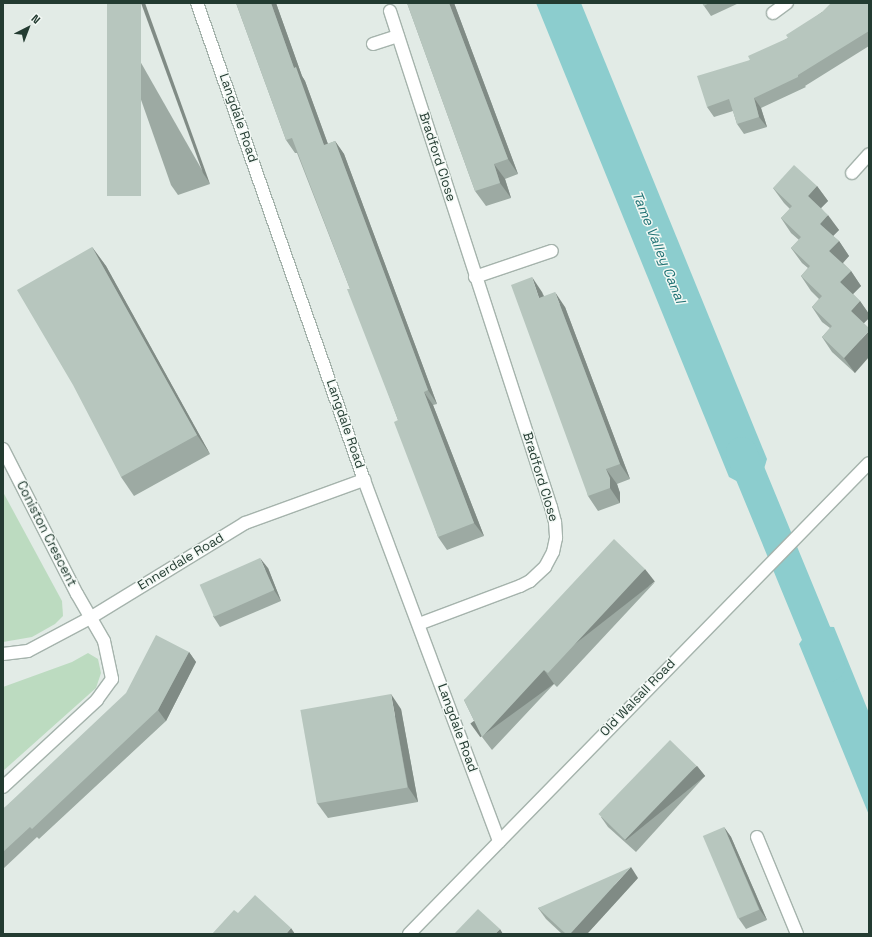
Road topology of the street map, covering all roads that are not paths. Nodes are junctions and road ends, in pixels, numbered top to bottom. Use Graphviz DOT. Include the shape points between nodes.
graph roads {
  1 [pos="197,3"];
  2 [pos="787,3"];
  3 [pos="390,10"];
  4 [pos="773,13"];
  5 [pos="398,36"];
  6 [pos="373,44"];
  7 [pos="869,154"];
  8 [pos="852,173"];
  9 [pos="552,251"];
  10 [pos="475,277"];
  11 [pos="3,449"];
  12 [pos="869,462"];
  13 [pos="364,480"];
  14 [pos="90,618"];
  15 [pos="419,624"];
  16 [pos="3,654"];
  17 [pos="3,787"];
  18 [pos="757,837"];
  19 [pos="499,842"];
  20 [pos="409,934"];
  21 [pos="797,934"];
  1 -- 13 [label="street, Langdale Road"];
  2 -- 4 [label="street"];
  3 -- 5 [label="street, Bradford Close"];
  5 -- 6 [label="street"];
  5 -- 10 [label="street, Bradford Close"];
  7 -- 8 [label="street"];
  9 -- 10 [label="street"];
  10 -- 15 [label="street, Bradford Close" via="551,507 556,538 553,552 545,567 530,581"];
  11 -- 14 [label="street, Coniston Crescent"];
  12 -- 19 [label="street, Old Walsall Road"];
  13 -- 14 [label="street, Ennerdale Road" via="245,523"];
  13 -- 15 [label="street, Langdale Road"];
  14 -- 16 [label="street, Ennerdale Road" via="28,651"];
  14 -- 17 [label="street, Coniston Crescent" via="104,641 112,679 97,700"];
  15 -- 19 [label="street, Langdale Road"];
  18 -- 21 [label="street"];
  19 -- 20 [label="street, Old Walsall Road"];
}
